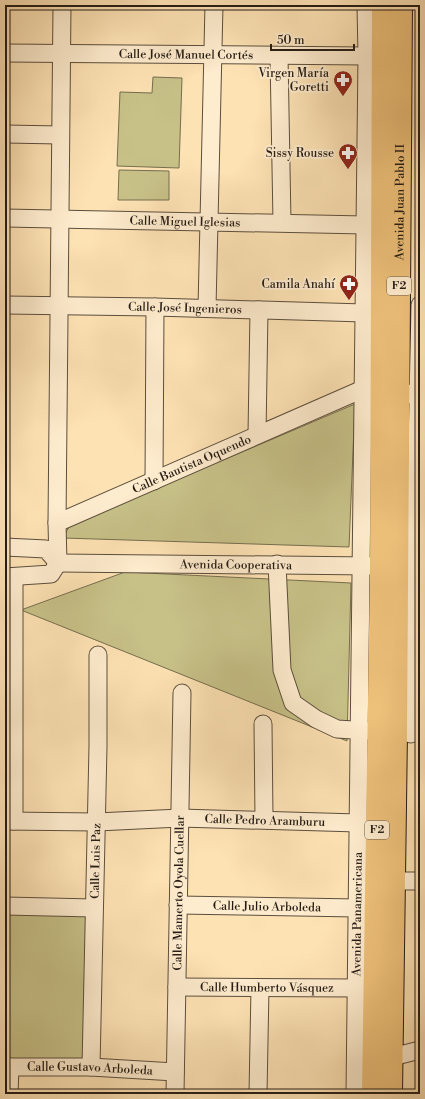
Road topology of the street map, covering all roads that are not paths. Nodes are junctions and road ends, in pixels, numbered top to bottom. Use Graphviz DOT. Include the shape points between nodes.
graph roads {
  1 [pos="62,5"];
  2 [pos="214,5"];
  3 [pos="366,5"];
  4 [pos="383,5"];
  5 [pos="402,5"];
  6 [pos="5,53"];
  7 [pos="61,53"];
  8 [pos="212,54"];
  9 [pos="279,56"];
  10 [pos="367,56"];
  11 [pos="5,134"];
  12 [pos="60,135"];
  13 [pos="5,218"];
  14 [pos="59,218"];
  15 [pos="208,222"];
  16 [pos="282,222"];
  17 [pos="365,225"];
  18 [pos="5,305"];
  19 [pos="420,305"];
  20 [pos="59,306"];
  21 [pos="155,307"];
  22 [pos="207,308"];
  23 [pos="259,310"];
  24 [pos="364,313"];
  25 [pos="399,313"];
  26 [pos="420,326"];
  27 [pos="396,392"];
  28 [pos="257,435"];
  29 [pos="154,480"];
  30 [pos="58,523"];
  31 [pos="5,547"];
  32 [pos="58,563"];
  33 [pos="277,564"];
  34 [pos="388,567"];
  35 [pos="10,577"];
  36 [pos="98,655"];
  37 [pos="182,692"];
  38 [pos="263,724"];
  39 [pos="393,732"];
  40 [pos="9,736"];
  41 [pos="180,818"];
  42 [pos="264,819"];
  43 [pos="9,821"];
  44 [pos="97,822"];
  45 [pos="358,823"];
  46 [pos="394,881"];
  47 [pos="420,881"];
  48 [pos="178,905"];
  49 [pos="5,906"];
  50 [pos="94,908"];
  51 [pos="357,908"];
  52 [pos="177,987"];
  53 [pos="260,988"];
  54 [pos="356,988"];
  55 [pos="420,1050"];
  56 [pos="392,1057"];
  57 [pos="7,1067"];
  58 [pos="91,1067"];
  59 [pos="175,1072"];
  60 [pos="9,1094"];
  61 [pos="175,1094"];
  62 [pos="258,1094"];
  63 [pos="355,1094"];
  64 [pos="374,1094"];
  65 [pos="391,1094"];
  1 -- 7 [label="street"];
  2 -- 8 [label="street"];
  3 -- 10 [label="street, Avenida Juan Pablo II"];
  4 -- 27 [label="highway, Avenida Juan Pablo II / F2"];
  5 -- 25 [label="highway, Avenida Juan Pablo II / F2"];
  6 -- 7 [label="street, Calle José Manuel Cortés"];
  7 -- 8 [label="street, Calle José Manuel Cortés"];
  7 -- 12 [label="street"];
  8 -- 9 [label="street, Calle José Manuel Cortés"];
  8 -- 15 [label="street"];
  9 -- 10 [label="street, Calle José Manuel Cortés"];
  9 -- 16 [label="street"];
  10 -- 17 [label="street, Avenida Juan Pablo II"];
  11 -- 12 [label="street"];
  12 -- 14 [label="street"];
  13 -- 14 [label="street, Calle Miguel Iglesias"];
  14 -- 15 [label="street, Calle Miguel Iglesias"];
  14 -- 20 [label="street"];
  15 -- 16 [label="street, Calle Miguel Iglesias"];
  15 -- 22 [label="street"];
  16 -- 17 [label="street, Calle Miguel Iglesias"];
  17 -- 24 [label="street, Avenida Juan Pablo II"];
  18 -- 20 [label="street, Calle José Ingenieros"];
  19 -- 26 [label="street, Avenida Juan Pablo II"];
  20 -- 21 [label="street, Calle José Ingenieros"];
  20 -- 30 [label="street"];
  21 -- 22 [label="street, Calle José Ingenieros"];
  21 -- 29 [label="street"];
  22 -- 23 [label="street, Calle José Ingenieros"];
  23 -- 24 [label="street, Calle José Ingenieros"];
  23 -- 28 [label="street"];
  24 -- 27 [label="street, Avenida Juan Pablo II"];
  25 -- 26 [label="street"];
  25 -- 27 [label="highway, Avenida Juan Pablo II / F2"];
  26 -- 27 [label="street, Avenida Juan Pablo II"];
  27 -- 28 [label="street, Calle Bautista Oquendo"];
  27 -- 34 [label="highway, Avenida Juan Pablo II / F2"];
  27 -- 34 [label="street, Avenida Juan Pablo II"];
  28 -- 29 [label="street, Calle Bautista Oquendo"];
  29 -- 30 [label="street, Calle Bautista Oquendo"];
  30 -- 32 [label="street"];
  31 -- 32 [label="street" via="46,549"];
  32 -- 33 [label="street, Avenida Cooperativa"];
  32 -- 35 [label="street" via="51,574"];
  33 -- 34 [label="street, Avenida Cooperativa"];
  33 -- 39 [label="street" via="282,670 293,703 316,719 337,729"];
  34 -- 39 [label="highway, Avenida Panamericana / F2"];
  34 -- 39 [label="street, Avenida Panamericana"];
  35 -- 40 [label="street"];
  36 -- 44 [label="street, Calle Luis Paz"];
  37 -- 41 [label="street, Calle Mamerto Oyola Cuellar"];
  38 -- 42 [label="street"];
  39 -- 45 [label="street, Avenida Panamericana"];
  39 -- 46 [label="highway, Avenida Panamericana / F2"];
  39 -- 64 [label="highway, Avenida Panamericana / F2"];
  40 -- 43 [label="street"];
  41 -- 42 [label="street, Calle Pedro Aramburu"];
  41 -- 44 [label="street, Calle Pedro Aramburu"];
  41 -- 48 [label="street, Calle Mamerto Oyola Cuellar"];
  42 -- 45 [label="street, Calle Pedro Aramburu"];
  43 -- 44 [label="street, Calle Pedro Aramburu"];
  44 -- 50 [label="street, Calle Luis Paz"];
  45 -- 51 [label="street, Avenida Panamericana"];
  46 -- 47 [label="street"];
  46 -- 56 [label="highway, Avenida Panamericana / F2"];
  48 -- 51 [label="street, Calle Julio Arboleda"];
  48 -- 52 [label="street, Calle Mamerto Oyola Cuellar"];
  49 -- 50 [label="street"];
  50 -- 58 [label="street, Calle Luis Paz"];
  51 -- 54 [label="street, Avenida Panamericana"];
  52 -- 53 [label="street, Calle Humberto Vásquez"];
  52 -- 59 [label="street, Calle Mamerto Oyola Cuellar"];
  53 -- 54 [label="street, Calle Humberto Vásquez"];
  53 -- 62 [label="street"];
  54 -- 63 [label="street, Avenida Panamericana"];
  55 -- 56 [label="street"];
  56 -- 65 [label="highway, Avenida Panamericana / F2"];
  57 -- 58 [label="street, Calle Gustavo Arboleda"];
  57 -- 60 [label="street"];
  58 -- 59 [label="street, Calle Gustavo Arboleda"];
  59 -- 61 [label="street, Calle Mamerto Oyola Cuellar"];
}
